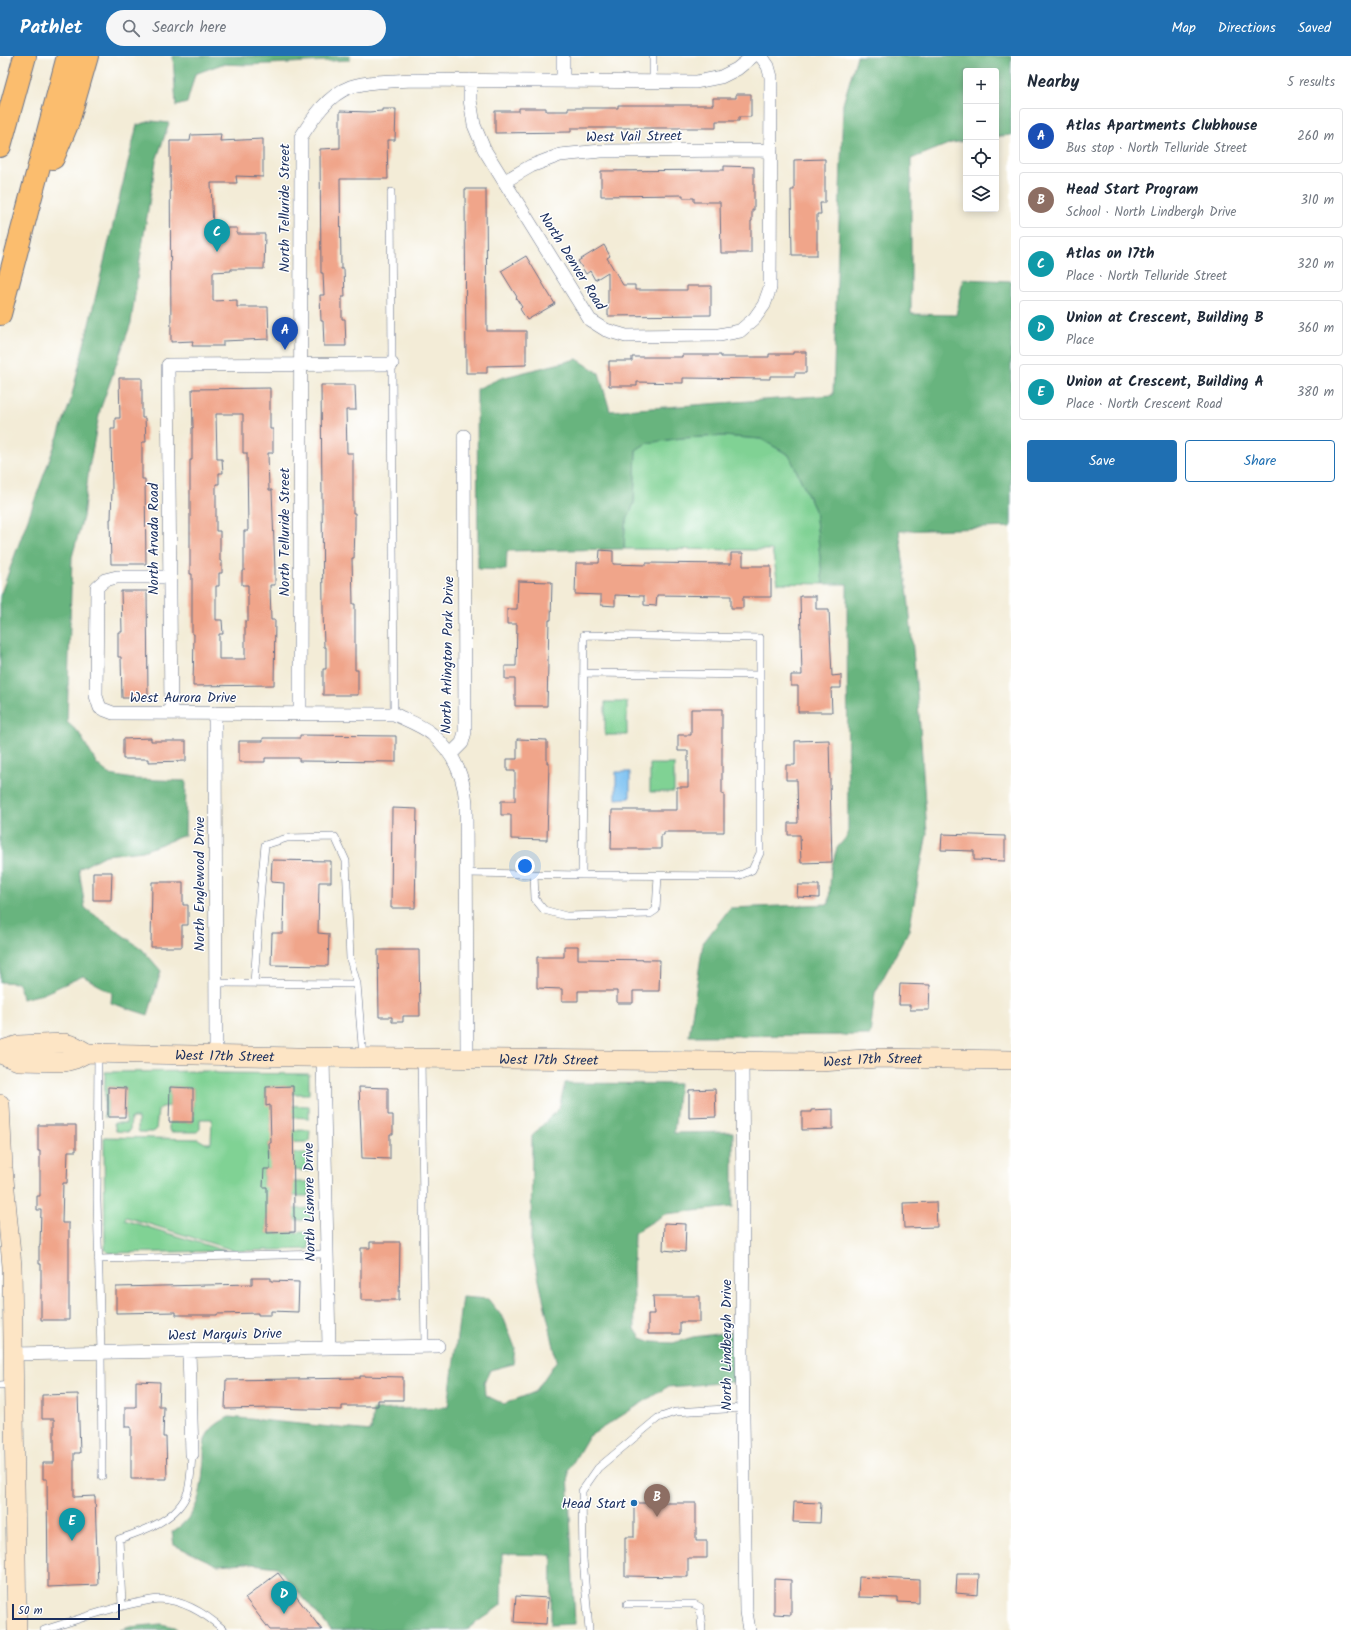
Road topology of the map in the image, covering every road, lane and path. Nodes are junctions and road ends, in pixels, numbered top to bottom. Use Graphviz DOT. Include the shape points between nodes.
graph roads {
  1 [pos="25,56"];
  2 [pos="68,56"];
  3 [pos="87,56"];
  4 [pos="563,56"];
  5 [pos="653,56"];
  6 [pos="753,56"];
  7 [pos="761,56"];
  8 [pos="470,80"];
  9 [pos="563,81"];
  10 [pos="653,82"];
  11 [pos="0,146"];
  12 [pos="771,150"];
  13 [pos="505,181"];
  14 [pos="391,192"];
  15 [pos="21,239"];
  16 [pos="0,314"];
  17 [pos="392,364"];
  18 [pos="299,365"];
  19 [pos="464,436"];
  20 [pos="170,577"];
  21 [pos="584,673"];
  22 [pos="760,675"];
  23 [pos="171,713"];
  24 [pos="215,713"];
  25 [pos="300,714"];
  26 [pos="394,714"];
  27 [pos="450,754"];
  28 [pos="466,873"];
  29 [pos="534,874"];
  30 [pos="582,875"];
  31 [pos="658,876"];
  32 [pos="215,983"];
  33 [pos="254,984"];
  34 [pos="357,984"];
  35 [pos="92,1053"];
  36 [pos="0,1054"];
  37 [pos="216,1055"];
  38 [pos="323,1057"];
  39 [pos="363,1057"];
  40 [pos="421,1058"];
  41 [pos="467,1058"];
  42 [pos="1011,1060"];
  43 [pos="742,1061"];
  44 [pos="0,1104"];
  45 [pos="326,1254"];
  46 [pos="98,1259"];
  47 [pos="431,1346"];
  48 [pos="329,1347"];
  49 [pos="189,1350"];
  50 [pos="101,1352"];
  51 [pos="14,1354"];
  52 [pos="7,1384"];
  53 [pos="742,1408"];
  54 [pos="192,1454"];
  55 [pos="102,1476"];
  56 [pos="626,1604"];
  57 [pos="122,1605"];
  58 [pos="17,1630"];
  59 [pos="44,1630"];
  60 [pos="224,1630"];
  61 [pos="589,1630"];
  62 [pos="702,1630"];
  63 [pos="748,1630"];
  1 -- 11 [label="highway"];
  2 -- 15 [label="highway"];
  3 -- 15 [label="highway" via="68,122"];
  4 -- 9 [label="street"];
  5 -- 10 [label="lane"];
  6 -- 10 [label="street, North Telluride Street" via="721,77 696,82"];
  7 -- 12 [label="street, North Denver Road" via="768,66 771,77"];
  8 -- 9 [label="street, North Telluride Street"];
  8 -- 13 [label="street, North Denver Road" via="474,125 484,149"];
  8 -- 18 [label="street, North Telluride Street" via="412,80 370,83 349,88 331,99 314,117 301,137"];
  9 -- 10 [label="street, North Telluride Street"];
  12 -- 13 [label="street, West Vail Street" via="601,151 560,155 531,166"];
  12 -- 13 [label="street, North Denver Road" via="770,288 764,305 754,319 740,331 718,335 626,336 606,330 590,320"];
  14 -- 17 [label="lane"];
  15 -- 16 [label="highway"];
  17 -- 18 [label="street"];
  17 -- 26 [label="lane"];
  18 -- 20 [label="street, North Arvada Road" via="168,365"];
  18 -- 25 [label="street, North Telluride Street"];
  19 -- 27 [label="street, North Arlington Park Drive" via="465,732 462,743"];
  20 -- 23 [label="street, North Arvada Road"];
  20 -- 23 [label="street, West Aurora Drive" via="117,577 104,580 97,587 96,696 100,708 113,713"];
  21 -- 22 [label="lane"];
  21 -- 22 [label="lane" via="584,635 760,638"];
  21 -- 30 [label="lane"];
  22 -- 31 [label="lane" via="760,852 752,870 738,876"];
  23 -- 24 [label="street, West Aurora Drive"];
  24 -- 25 [label="street, West Aurora Drive"];
  24 -- 32 [label="street, North Englewood Drive"];
  25 -- 26 [label="street, West Aurora Drive"];
  26 -- 27 [label="street, West Aurora Drive" via="432,734"];
  27 -- 28 [label="street, North Arlington Park Drive" via="463,778 466,790"];
  28 -- 29 [label="lane"];
  28 -- 41 [label="street, North Arlington Park Drive"];
  29 -- 30 [label="lane"];
  29 -- 31 [label="lane" via="535,899 544,910 566,916 650,914 656,910"];
  30 -- 31 [label="lane"];
  32 -- 33 [label="lane"];
  32 -- 37 [label="street, North Englewood Drive"];
  33 -- 34 [label="lane"];
  33 -- 34 [label="lane" via="265,845 287,838 335,837 346,861 350,959"];
  34 -- 39 [label="lane"];
  35 -- 36 [label="main road, West 17th Street" via="70,1061 58,1062 18,1061"];
  35 -- 37 [label="main road, West 17th Street"];
  35 -- 46 [label="lane"];
  37 -- 38 [label="main road, West 17th Street"];
  38 -- 39 [label="main road, West 17th Street"];
  38 -- 45 [label="street, North Lismore Drive"];
  39 -- 40 [label="main road, West 17th Street"];
  40 -- 41 [label="main road, West 17th Street"];
  40 -- 47 [label="lane"];
  41 -- 43 [label="main road, West 17th Street"];
  42 -- 43 [label="main road, West 17th Street" via="879,1058 821,1062"];
  43 -- 53 [label="street, North Lindbergh Drive"];
  44 -- 51 [label="main road" via="4,1191 12,1266"];
  45 -- 46 [label="lane"];
  45 -- 48 [label="street, North Lismore Drive"];
  46 -- 50 [label="lane"];
  47 -- 48 [label="street, West Marquis Drive"];
  48 -- 49 [label="street, West Marquis Drive"];
  49 -- 50 [label="street, West Marquis Drive"];
  49 -- 54 [label="street"];
  50 -- 51 [label="street, West Marquis Drive"];
  50 -- 55 [label="lane"];
  51 -- 52 [label="main road"];
  52 -- 58 [label="main road"];
  53 -- 61 [label="lane" via="675,1412 658,1418 598,1468 582,1491 583,1559"];
  53 -- 63 [label="street, North Lindbergh Drive"];
  54 -- 57 [label="lane" via="187,1492 180,1504 161,1522 120,1539"];
  56 -- 62 [label="lane" via="694,1604 700,1607"];
  57 -- 59 [label="lane"];
  57 -- 60 [label="lane" via="159,1599 178,1602 196,1610"];
}
